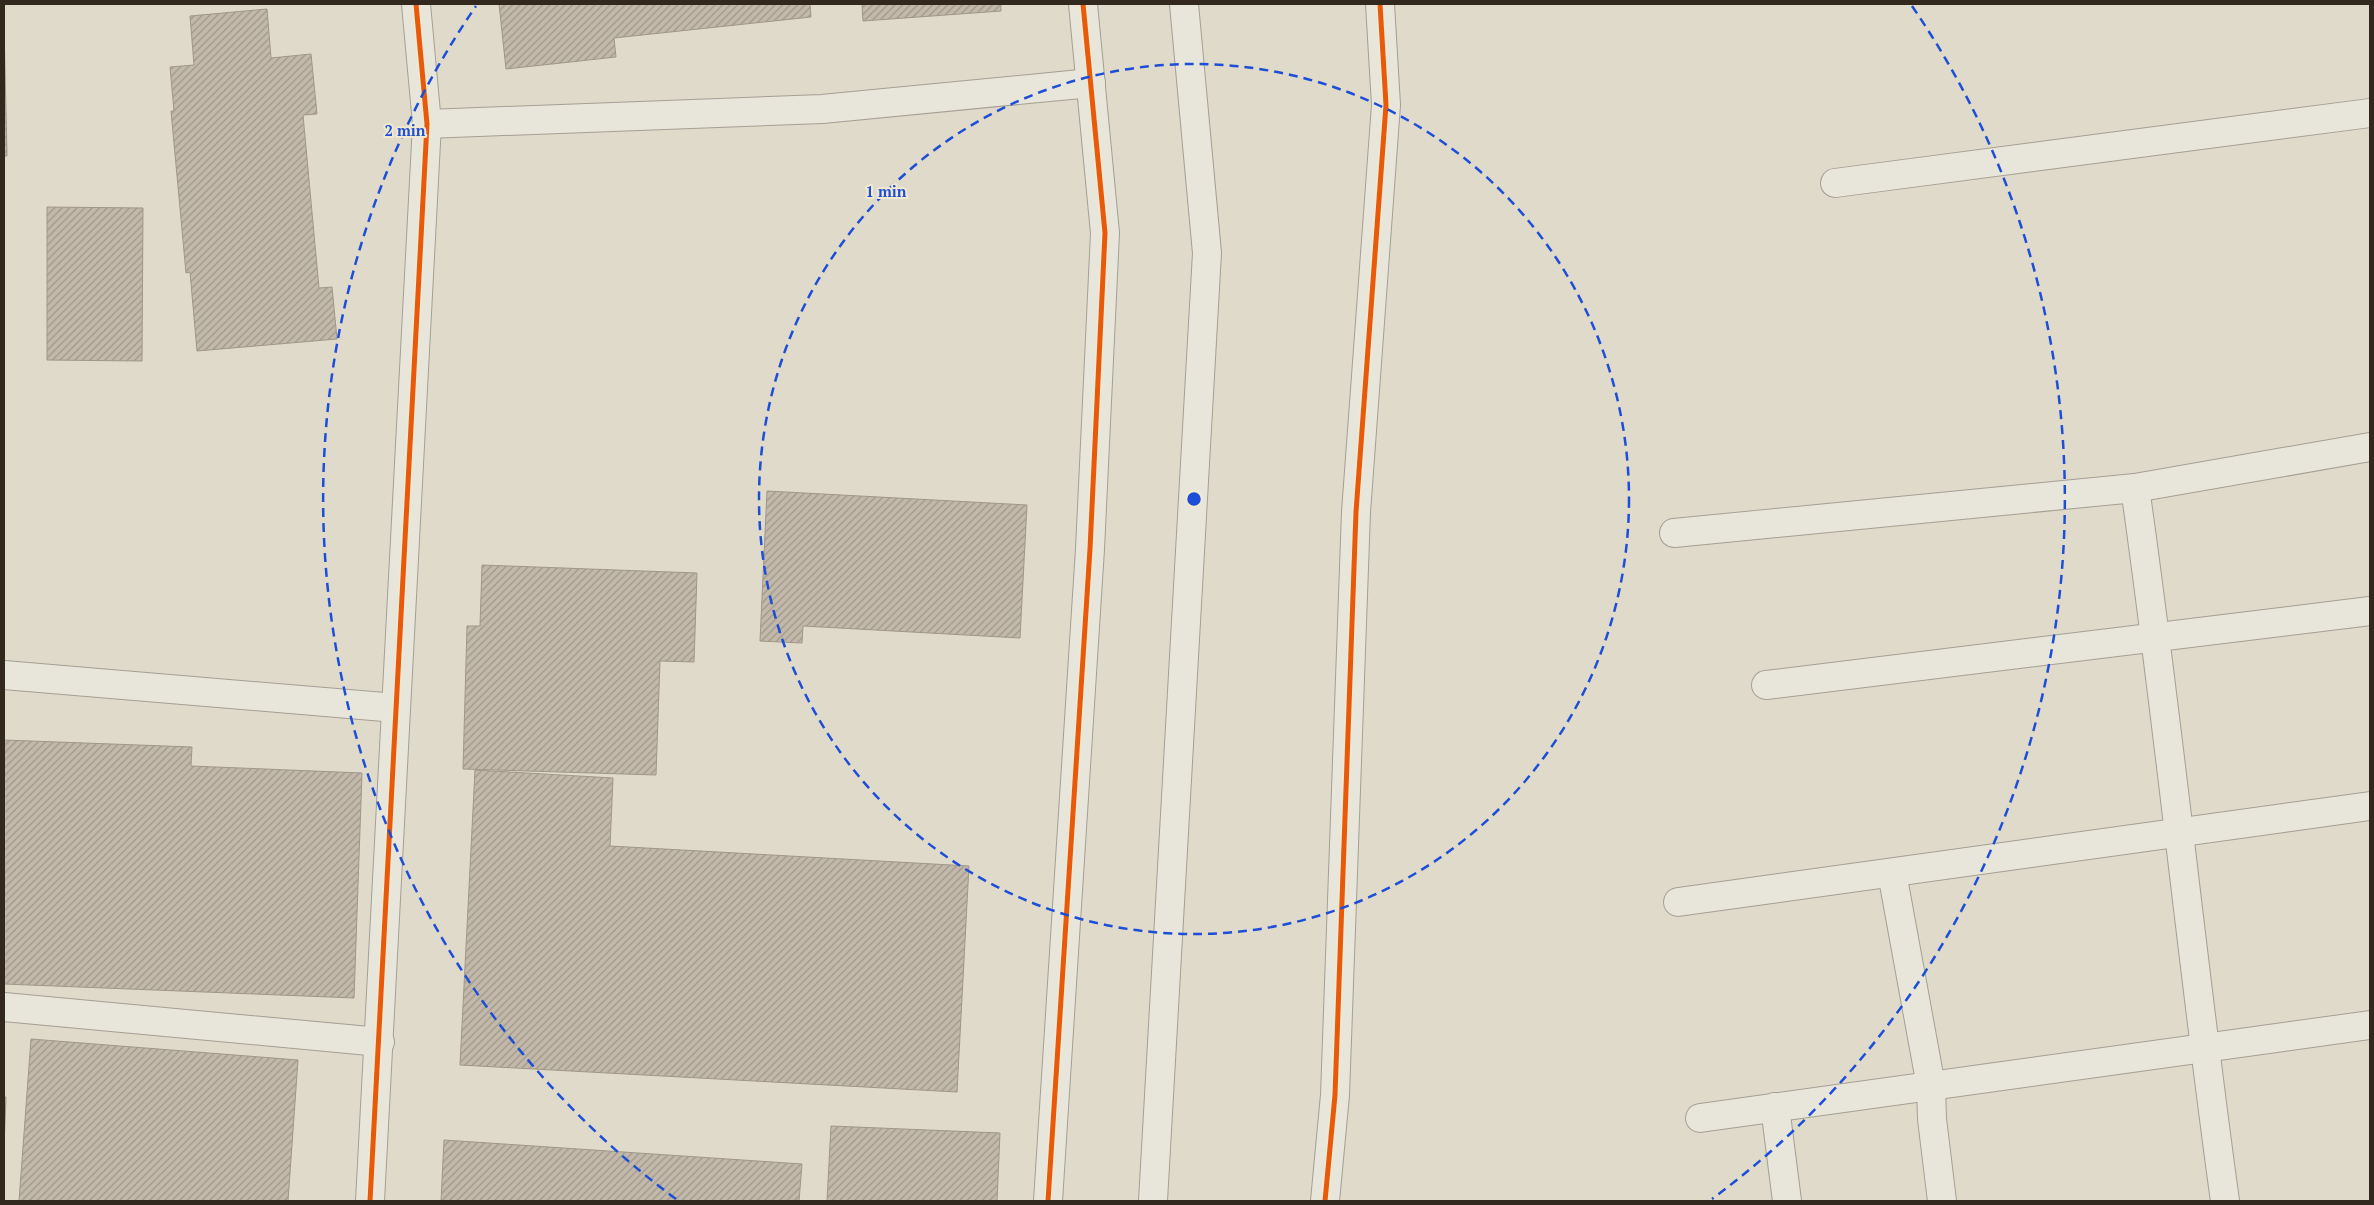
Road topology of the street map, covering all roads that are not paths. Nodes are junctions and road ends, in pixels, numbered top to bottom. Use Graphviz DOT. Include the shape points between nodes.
graph roads {
  1 [pos="416,4"];
  2 [pos="1083,4"];
  3 [pos="1184,4"];
  4 [pos="1380,4"];
  5 [pos="1091,83"];
  6 [pos="2370,113"];
  7 [pos="427,124"];
  8 [pos="1835,183"];
  9 [pos="2370,447"];
  10 [pos="2135,488"];
  11 [pos="1674,533"];
  12 [pos="2370,611"];
  13 [pos="2156,638"];
  14 [pos="4,675"];
  15 [pos="1766,685"];
  16 [pos="396,708"];
  17 [pos="2370,806"];
  18 [pos="2178,833"];
  19 [pos="1892,872"];
  20 [pos="1678,902"];
  21 [pos="4,1007"];
  22 [pos="2370,1025"];
  23 [pos="380,1042"];
  24 [pos="2204,1048"];
  25 [pos="1931,1086"];
  26 [pos="1775,1107"];
  27 [pos="1700,1118"];
  28 [pos="370,1201"];
  29 [pos="1048,1201"];
  30 [pos="1153,1201"];
  31 [pos="1325,1201"];
  32 [pos="1787,1201"];
  33 [pos="1942,1201"];
  34 [pos="2225,1201"];
  1 -- 7 [label="street"];
  2 -- 5 [label="street"];
  3 -- 30 [label="street" via="1207,253"];
  4 -- 31 [label="street" via="1386,105 1356,512 1335,1095"];
  5 -- 7 [label="street" via="822,109"];
  5 -- 29 [label="street" via="1106,233 1090,549"];
  6 -- 8 [label="street"];
  7 -- 16 [label="street"];
  9 -- 10 [label="street"];
  10 -- 11 [label="street"];
  10 -- 13 [label="street"];
  12 -- 13 [label="street"];
  13 -- 15 [label="street"];
  13 -- 18 [label="street"];
  14 -- 16 [label="street"];
  16 -- 23 [label="street"];
  17 -- 18 [label="street"];
  18 -- 19 [label="street"];
  18 -- 24 [label="street"];
  19 -- 20 [label="street"];
  19 -- 25 [label="street"];
  21 -- 23 [label="street"];
  22 -- 24 [label="street"];
  23 -- 28 [label="street"];
  24 -- 25 [label="street"];
  24 -- 34 [label="street"];
  25 -- 26 [label="street"];
  25 -- 33 [label="street"];
  26 -- 27 [label="street"];
  26 -- 32 [label="street"];
}
